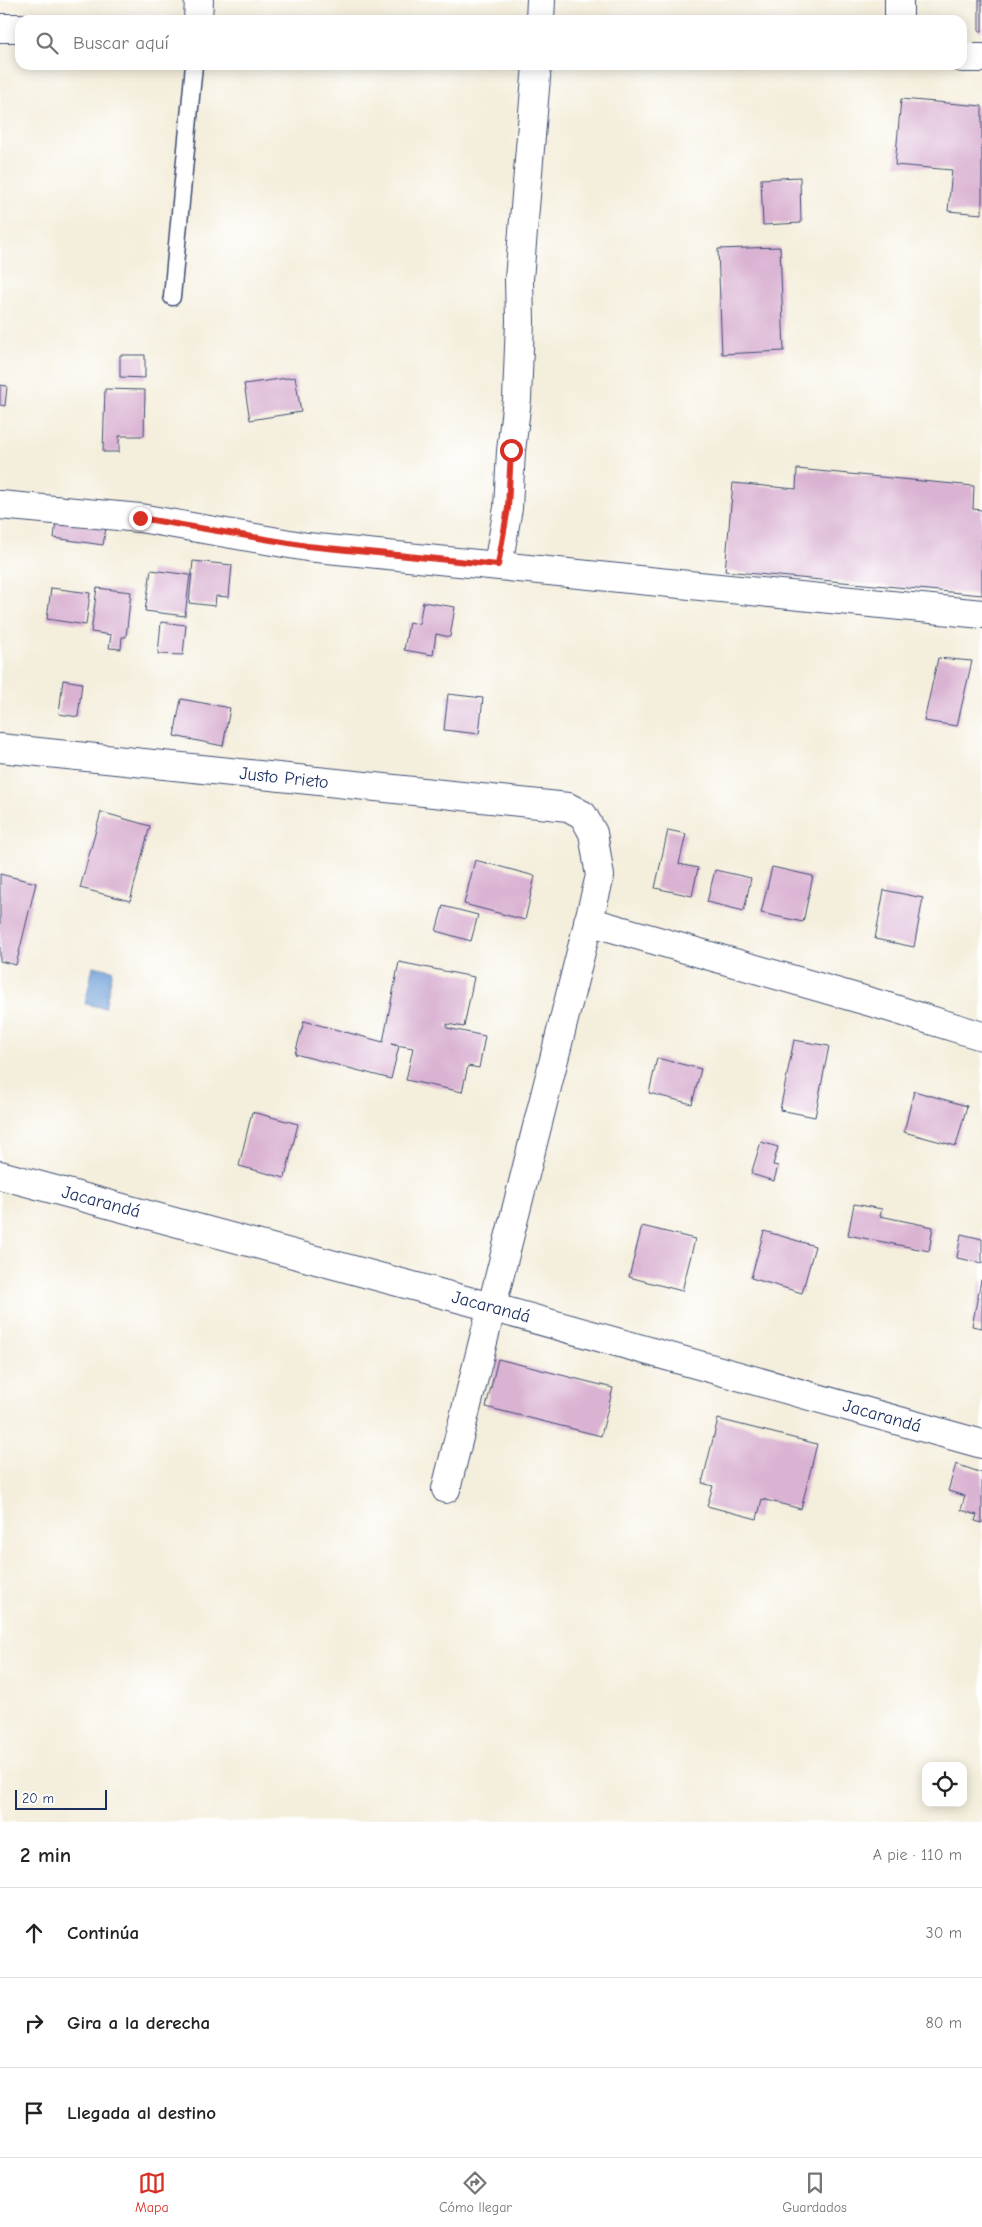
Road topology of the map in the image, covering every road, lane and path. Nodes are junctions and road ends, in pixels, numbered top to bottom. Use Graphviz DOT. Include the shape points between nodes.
graph roads {
  1 [pos="199,0"];
  2 [pos="541,0"];
  3 [pos="899,0"];
  4 [pos="198,15"];
  5 [pos="540,15"];
  6 [pos="899,15"];
  7 [pos="0,28"];
  8 [pos="15,28"];
  9 [pos="967,58"];
  10 [pos="982,58"];
  11 [pos="194,70"];
  12 [pos="537,70"];
  13 [pos="172,297"];
  14 [pos="0,505"];
  15 [pos="498,565"];
  16 [pos="982,614"];
  17 [pos="0,748"];
  18 [pos="588,921"];
  19 [pos="982,1036"];
  20 [pos="0,1175"];
  21 [pos="492,1307"];
  22 [pos="982,1444"];
  23 [pos="446,1489"];
  1 -- 4 [label="street"];
  2 -- 5 [label="street"];
  3 -- 6 [label="street"];
  7 -- 8 [label="street"];
  9 -- 10 [label="street"];
  11 -- 13 [label="lane"];
  12 -- 15 [label="street" via="519,279 517,389 508,508"];
  14 -- 15 [label="street" via="140,518 307,546"];
  15 -- 16 [label="street"];
  17 -- 18 [label="street, Justo Prieto" via="568,807 583,814 593,833 600,876"];
  18 -- 19 [label="street"];
  18 -- 21 [label="street"];
  20 -- 21 [label="street, Jacarandá"];
  21 -- 22 [label="street, Jacarandá"];
  21 -- 23 [label="street"];
}
